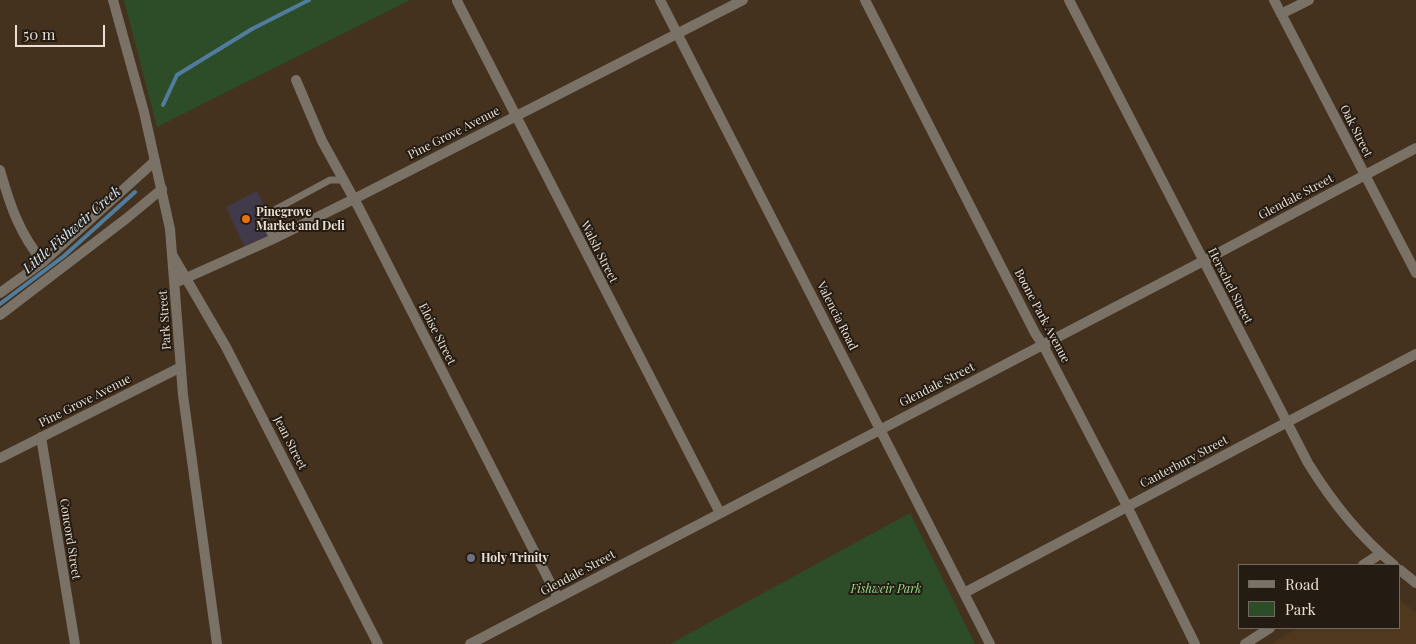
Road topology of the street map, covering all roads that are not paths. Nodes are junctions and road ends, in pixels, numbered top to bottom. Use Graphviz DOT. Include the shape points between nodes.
graph roads {
  1 [pos="113,0"];
  2 [pos="660,0"];
  3 [pos="743,0"];
  4 [pos="865,0"];
  5 [pos="1069,0"];
  6 [pos="1274,0"];
  7 [pos="1309,0"];
  8 [pos="457,1"];
  9 [pos="1281,14"];
  10 [pos="677,33"];
  11 [pos="296,80"];
  12 [pos="515,116"];
  13 [pos="1416,148"];
  14 [pos="155,161"];
  15 [pos="0,170"];
  16 [pos="1364,175"];
  17 [pos="344,180"];
  18 [pos="162,188"];
  19 [pos="354,199"];
  20 [pos="273,239"];
  21 [pos="173,256"];
  22 [pos="1204,261"];
  23 [pos="43,262"];
  24 [pos="1416,273"];
  25 [pos="187,278"];
  26 [pos="175,283"];
  27 [pos="0,293"];
  28 [pos="0,315"];
  29 [pos="1043,345"];
  30 [pos="1416,354"];
  31 [pos="181,367"];
  32 [pos="1286,423"];
  33 [pos="881,429"];
  34 [pos="41,437"];
  35 [pos="0,458"];
  36 [pos="1127,506"];
  37 [pos="720,513"];
  38 [pos="1380,554"];
  39 [pos="1365,564"];
  40 [pos="1393,564"];
  41 [pos="1401,571"];
  42 [pos="1416,583"];
  43 [pos="964,593"];
  44 [pos="558,598"];
  45 [pos="1269,629"];
  46 [pos="1257,641"];
  47 [pos="75,644"];
  48 [pos="217,644"];
  49 [pos="378,644"];
  50 [pos="470,644"];
  51 [pos="990,644"];
  52 [pos="1195,644"];
  53 [pos="1245,644"];
  1 -- 14 [label="street, Park Street"];
  2 -- 10 [label="street, Valencia Road"];
  3 -- 10 [label="street, Pine Grove Avenue"];
  4 -- 29 [label="street, Boone Park Avenue"];
  5 -- 22 [label="street, Herschel Street"];
  6 -- 9 [label="street, Oak Street"];
  7 -- 9 [label="street"];
  8 -- 12 [label="street, Walsh Street"];
  9 -- 16 [label="street, Oak Street"];
  10 -- 12 [label="street, Pine Grove Avenue"];
  10 -- 33 [label="street, Valencia Road"];
  11 -- 17 [label="street, Eloise Street" via="322,141"];
  12 -- 19 [label="street, Pine Grove Avenue"];
  12 -- 37 [label="street, Walsh Street"];
  13 -- 16 [label="street, Glendale Street"];
  14 -- 18 [label="street, Park Street"];
  14 -- 23 [label="street"];
  15 -- 23 [label="street" via="11,210"];
  16 -- 22 [label="street, Glendale Street"];
  16 -- 24 [label="street, Oak Street"];
  17 -- 19 [label="street, Eloise Street"];
  17 -- 20 [label="lane" via="330,180 267,214 264,219"];
  18 -- 21 [label="street, Park Street"];
  18 -- 28 [label="street"];
  19 -- 20 [label="street, Pine Grove Avenue"];
  19 -- 44 [label="street, Eloise Street"];
  20 -- 25 [label="street, Pine Grove Avenue"];
  21 -- 25 [label="street, Jean Street"];
  21 -- 26 [label="street, Park Street"];
  22 -- 29 [label="street, Glendale Street"];
  22 -- 32 [label="street, Herschel Street"];
  23 -- 27 [label="street"];
  25 -- 26 [label="street, Pine Grove Avenue"];
  25 -- 49 [label="street, Jean Street" via="226,347"];
  26 -- 31 [label="street, Park Street"];
  29 -- 33 [label="street, Glendale Street"];
  29 -- 36 [label="street, Boone Park Avenue"];
  30 -- 32 [label="street, Canterbury Street"];
  31 -- 34 [label="street, Pine Grove Avenue"];
  31 -- 48 [label="street, Park Street"];
  32 -- 36 [label="street, Canterbury Street"];
  32 -- 38 [label="street, Herschel Street" via="1325,492"];
  33 -- 37 [label="street, Glendale Street"];
  33 -- 43 [label="street, Valencia Road"];
  34 -- 35 [label="street, Pine Grove Avenue"];
  34 -- 47 [label="street, Concord Street"];
  36 -- 43 [label="street, Canterbury Street"];
  36 -- 52 [label="street, Boone Park Avenue"];
  37 -- 44 [label="street, Glendale Street"];
  38 -- 39 [label="street"];
  38 -- 40 [label="street, Herschel Street"];
  41 -- 42 [label="street"];
  43 -- 51 [label="street, Valencia Road"];
  44 -- 50 [label="street, Glendale Street"];
  45 -- 46 [label="street"];
  46 -- 53 [label="street"];
}
